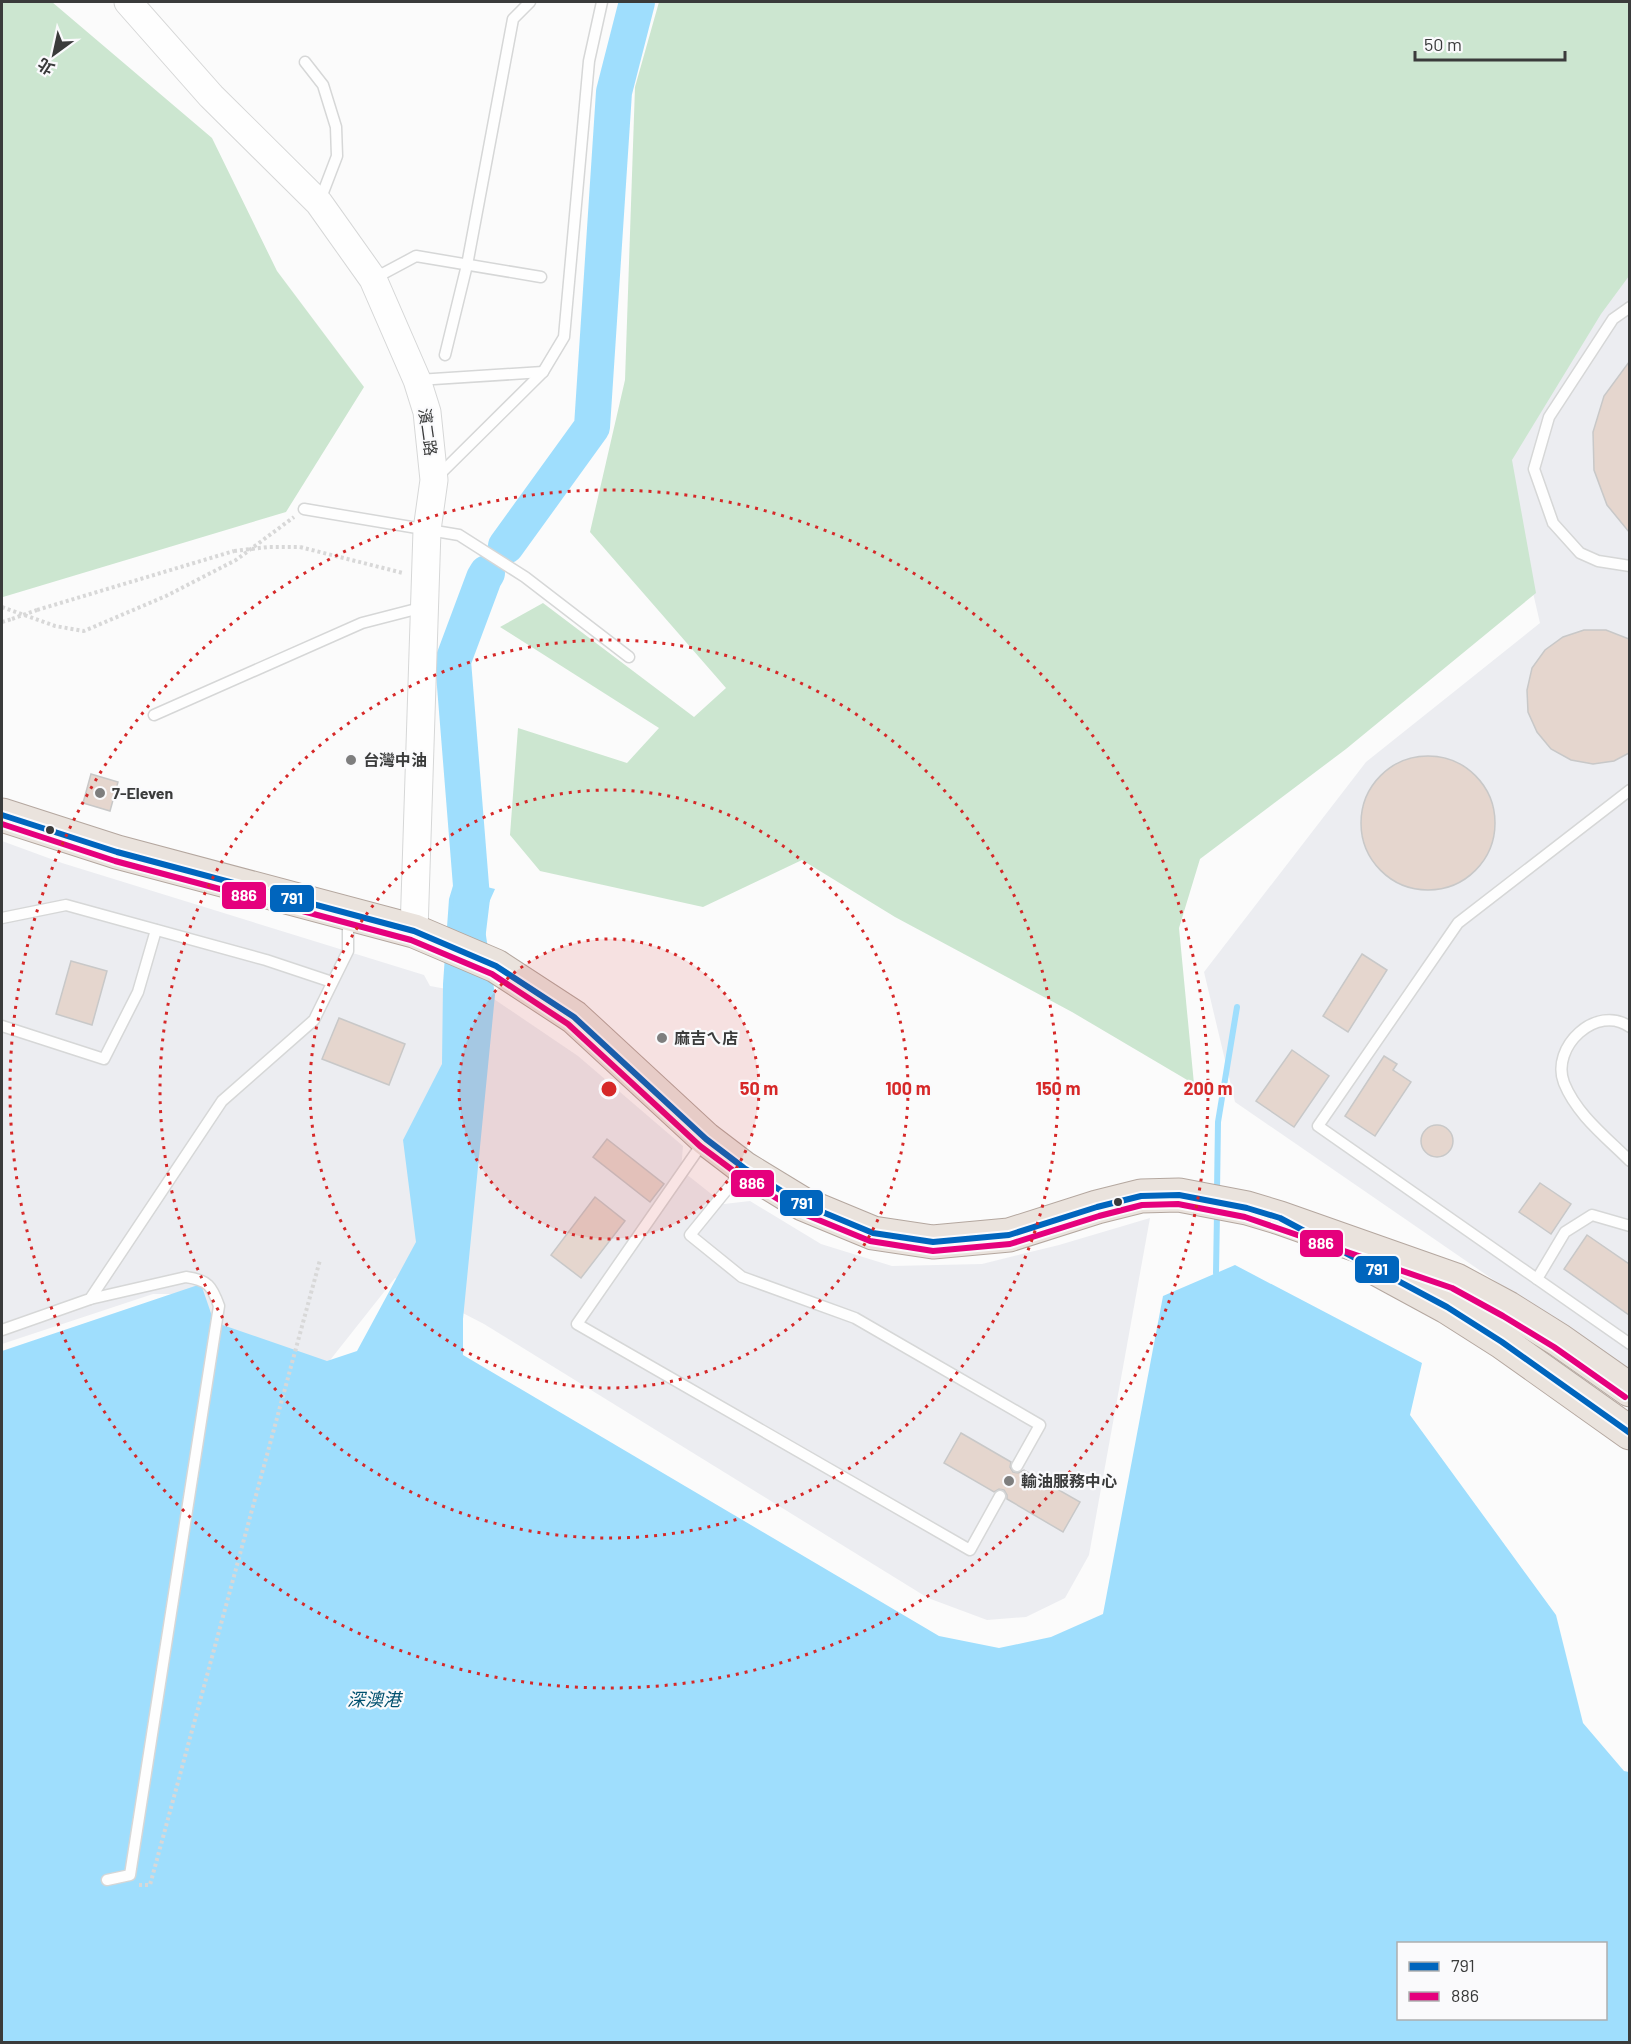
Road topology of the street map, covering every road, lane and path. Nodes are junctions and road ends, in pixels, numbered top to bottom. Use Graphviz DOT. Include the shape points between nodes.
graph roads {
  1 [pos="128,2"];
  2 [pos="530,2"];
  3 [pos="602,2"];
  4 [pos="305,62"];
  5 [pos="319,203"];
  6 [pos="467,265"];
  7 [pos="541,277"];
  8 [pos="373,279"];
  9 [pos="1629,307"];
  10 [pos="446,355"];
  11 [pos="543,372"];
  12 [pos="417,380"];
  13 [pos="434,480"];
  14 [pos="304,509"];
  15 [pos="427,530"];
  16 [pos="1629,567"];
  17 [pos="404,573"];
  18 [pos="424,607"];
  19 [pos="2,608"];
  20 [pos="2,622"];
  21 [pos="628,657"];
  22 [pos="154,715"];
  23 [pos="1629,790"];
  24 [pos="2,815"];
  25 [pos="348,912"];
  26 [pos="2,918"];
  27 [pos="156,930"];
  28 [pos="429,936"];
  29 [pos="332,982"];
  30 [pos="2,1027"];
  31 [pos="1629,1027"];
  32 [pos="706,1139"];
  33 [pos="1629,1161"];
  34 [pos="744,1168"];
  35 [pos="1280,1218"];
  36 [pos="1629,1226"];
  37 [pos="320,1260"];
  38 [pos="1537,1280"];
  39 [pos="90,1299"];
  40 [pos="2,1330"];
  41 [pos="1629,1344"];
  42 [pos="1629,1390"];
  43 [pos="1629,1432"];
  44 [pos="1017,1466"];
  45 [pos="1000,1496"];
  46 [pos="107,1880"];
  47 [pos="137,1885"];
  1 -- 5 [label="street, 濱二路" via="211,96"];
  2 -- 6 [label="lane" via="513,19"];
  3 -- 11 [label="lane" via="589,61 564,337"];
  4 -- 5 [label="lane" via="323,85 336,127 337,156"];
  5 -- 8 [label="street, 濱二路"];
  6 -- 7 [label="lane"];
  6 -- 8 [label="lane" via="416,256"];
  6 -- 10 [label="lane"];
  8 -- 12 [label="street, 濱二路"];
  9 -- 16 [label="lane" via="1613,319 1550,417 1534,469 1553,523 1580,552 1598,561"];
  11 -- 12 [label="lane"];
  11 -- 13 [label="lane"];
  12 -- 13 [label="street, 濱二路" via="427,412"];
  13 -- 15 [label="street, 濱二路"];
  14 -- 15 [label="lane"];
  14 -- 19 [label="path" via="236,560 84,631 54,626"];
  15 -- 18 [label="street, 濱二路"];
  15 -- 21 [label="lane" via="459,535 525,577"];
  17 -- 20 [label="path, bridge" via="300,547 234,551"];
  18 -- 22 [label="lane" via="362,623"];
  18 -- 28 [label="street, 濱二路"];
  23 -- 38 [label="lane" via="1458,923 1318,1126"];
  24 -- 25 [label="main road" via="117,852"];
  25 -- 28 [label="main road"];
  25 -- 29 [label="lane" via="348,951"];
  26 -- 27 [label="lane" via="66,905"];
  27 -- 29 [label="lane"];
  27 -- 30 [label="lane" via="138,992 104,1059"];
  28 -- 32 [label="main road" via="496,966 574,1017"];
  29 -- 39 [label="lane" via="314,1020 222,1101"];
  31 -- 33 [label="lane" via="1605,1021 1587,1026 1572,1038 1562,1059 1563,1081 1576,1108"];
  32 -- 34 [label="main road"];
  32 -- 45 [label="lane" via="578,1324 970,1550"];
  34 -- 35 [label="main road" via="803,1204 873,1233 933,1242 1009,1235 1140,1196 1179,1195"];
  34 -- 44 [label="lane" via="690,1235 742,1277 855,1318 1040,1425"];
  35 -- 42 [label="main road" via="1456,1280 1559,1340"];
  35 -- 43 [label="main road" via="1447,1307"];
  36 -- 38 [label="lane" via="1593,1215 1565,1232"];
  37 -- 47 [label="path" via="150,1885"];
  38 -- 41 [label="lane"];
  39 -- 40 [label="lane"];
  39 -- 46 [label="lane" via="186,1277 201,1279 214,1290 219,1306 130,1875"];
}
